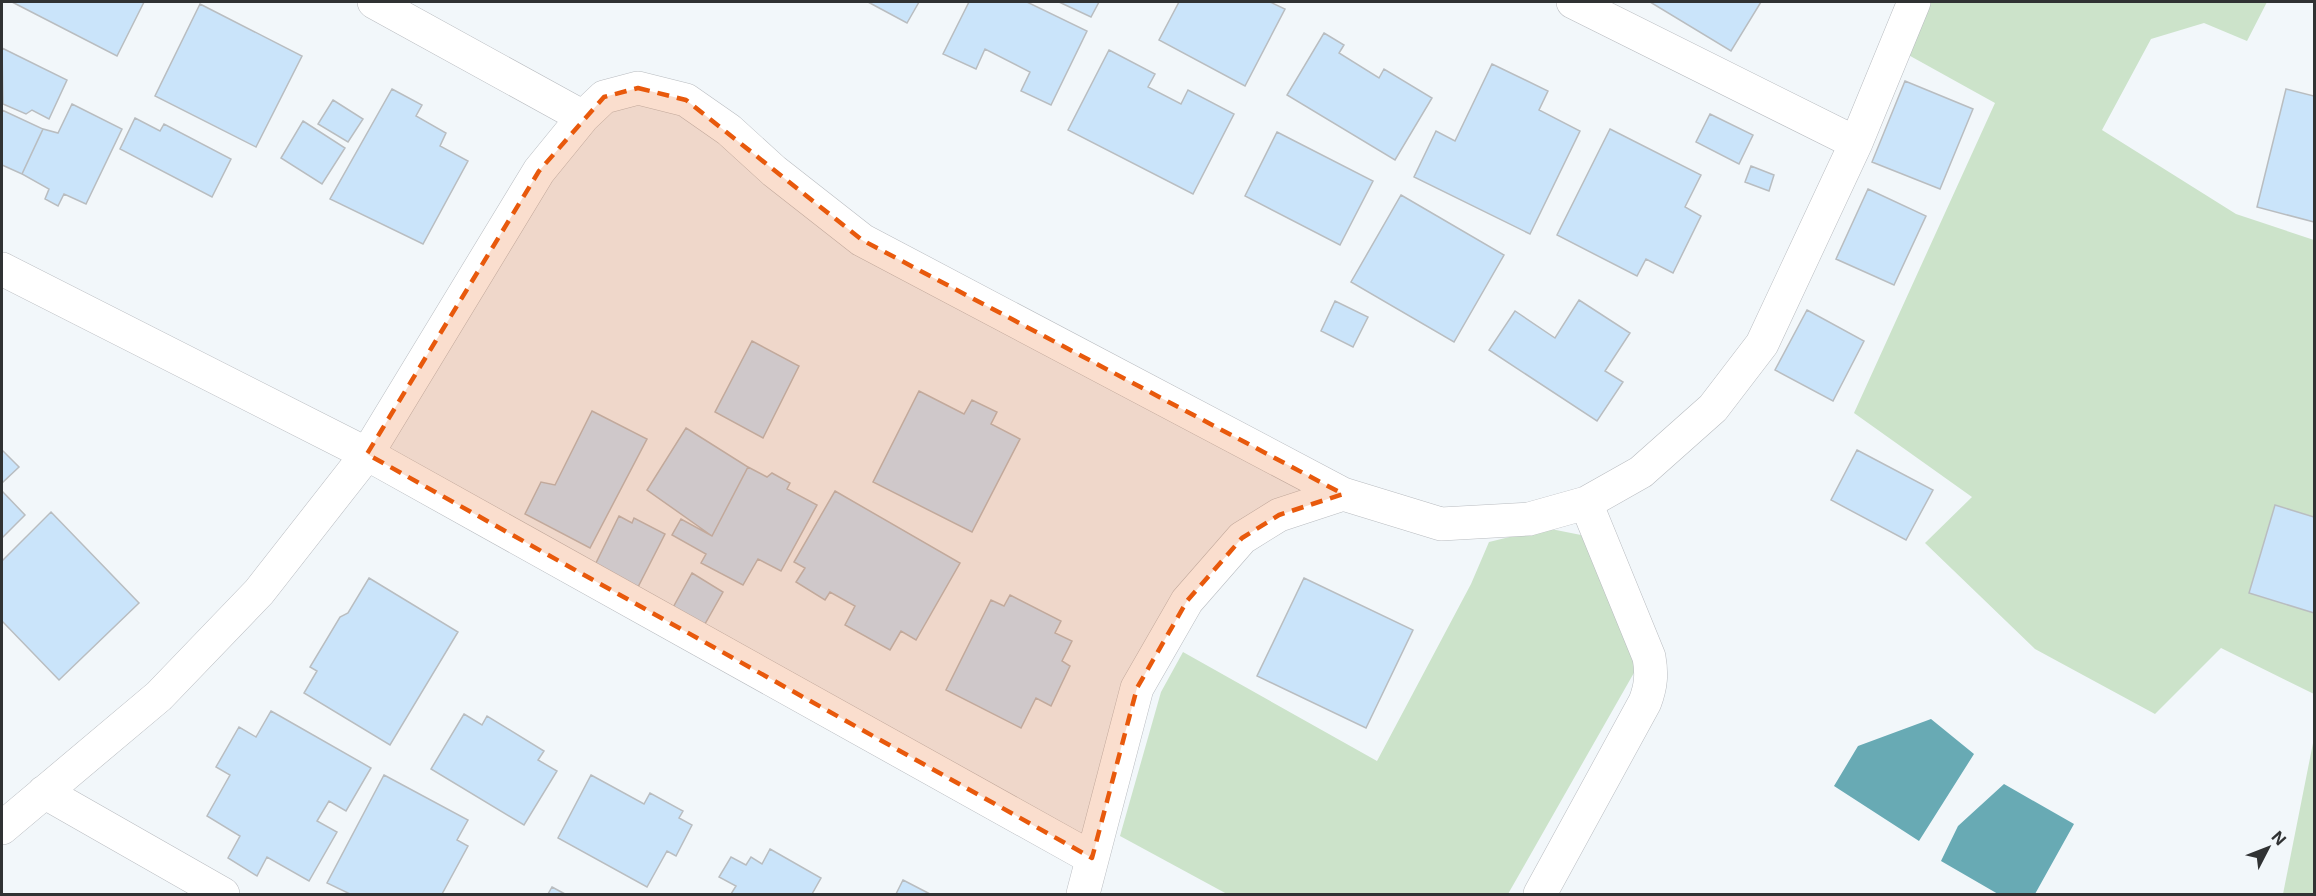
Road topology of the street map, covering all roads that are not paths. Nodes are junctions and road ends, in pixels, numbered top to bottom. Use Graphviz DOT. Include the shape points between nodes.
graph roads {
  1 [pos="375,2"];
  2 [pos="1573,2"];
  3 [pos="1914,2"];
  4 [pos="583,117"];
  5 [pos="1856,143"];
  6 [pos="2,268"];
  7 [pos="367,454"];
  8 [pos="1343,494"];
  9 [pos="1586,503"];
  10 [pos="44,792"];
  11 [pos="2,828"];
  12 [pos="1092,858"];
  13 [pos="223,894"];
  14 [pos="1083,894"];
  15 [pos="1540,894"];
  1 -- 4 [label="street"];
  2 -- 5 [label="street"];
  3 -- 5 [label="street"];
  4 -- 7 [label="street" via="539,171"];
  4 -- 8 [label="street" via="604,97 638,88 686,100 729,130 861,240"];
  5 -- 9 [label="street" via="1762,344 1713,408 1641,472"];
  6 -- 7 [label="street"];
  7 -- 10 [label="street" via="266,583 159,696"];
  7 -- 12 [label="street"];
  8 -- 9 [label="street" via="1442,524 1529,519"];
  8 -- 12 [label="street" via="1279,515 1242,538 1187,601 1137,688"];
  9 -- 15 [label="street" via="1649,657 1651,687"];
  10 -- 11 [label="street"];
  10 -- 13 [label="street"];
  12 -- 14 [label="street"];
}
